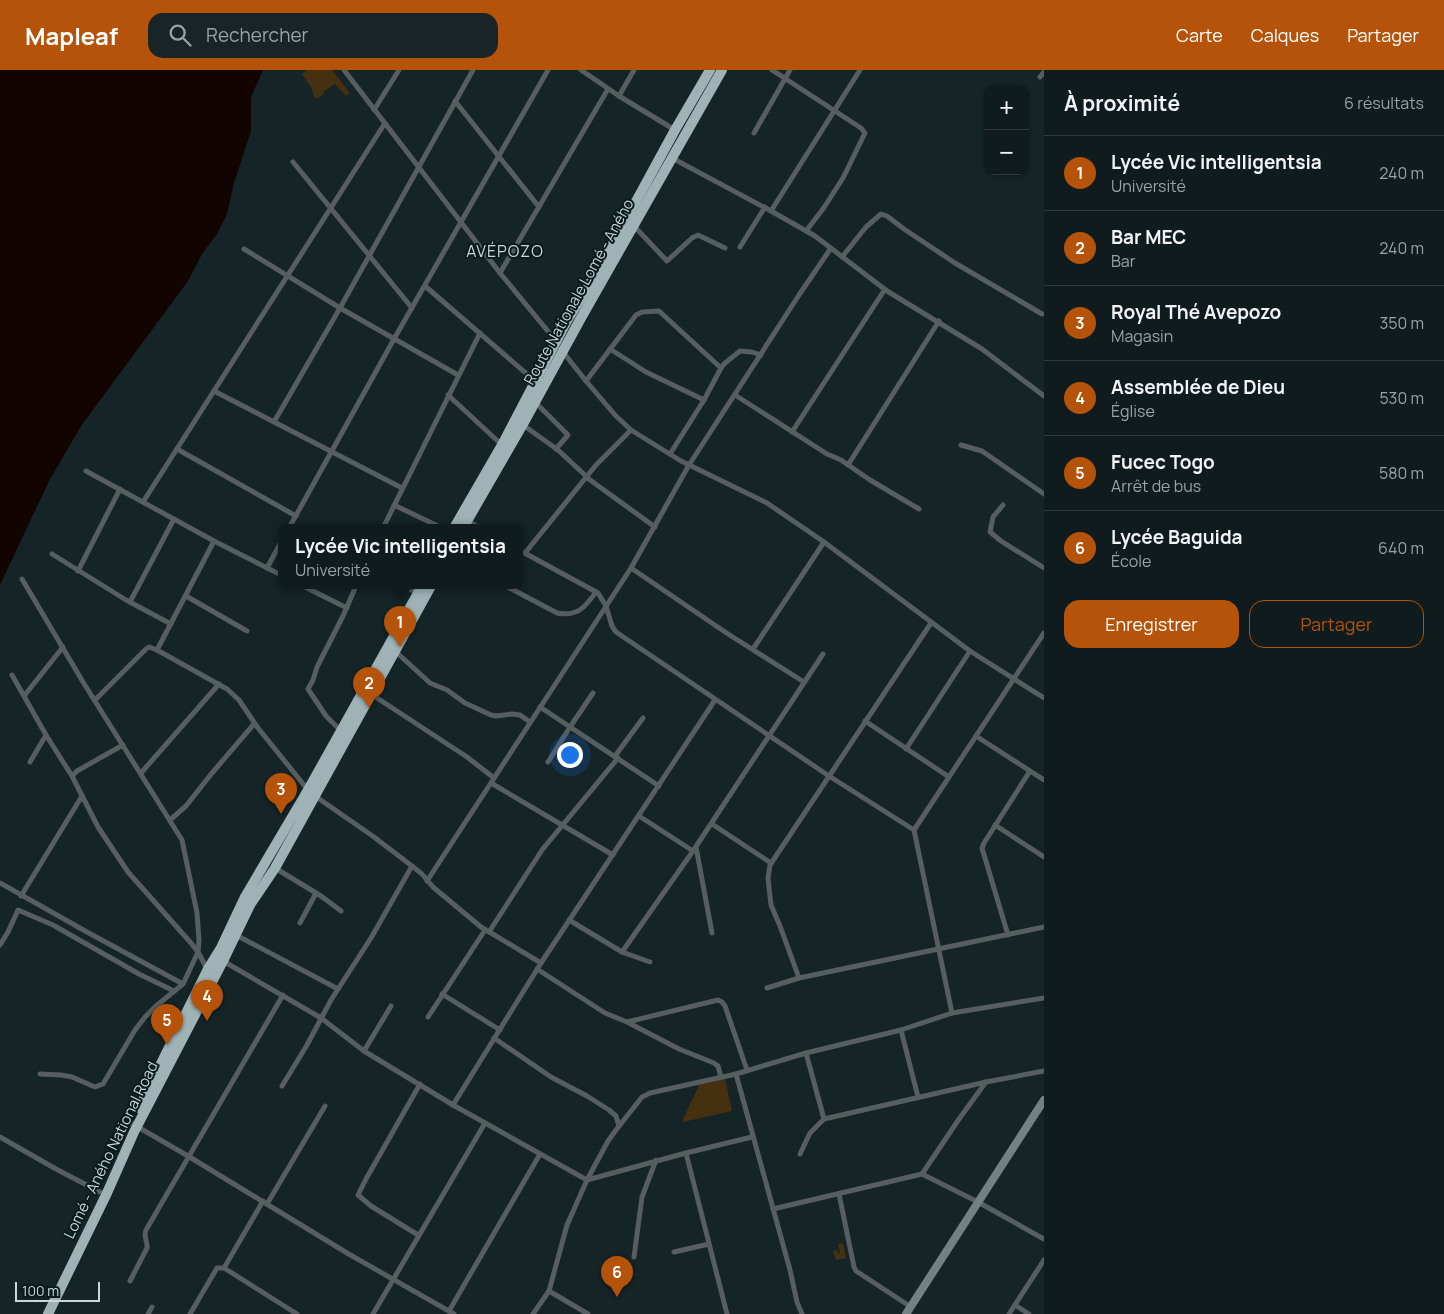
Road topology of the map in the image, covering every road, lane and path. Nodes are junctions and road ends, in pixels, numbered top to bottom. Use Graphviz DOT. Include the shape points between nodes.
graph roads {
  1 [pos="344,70"];
  2 [pos="399,70"];
  3 [pos="473,70"];
  4 [pos="548,70"];
  5 [pos="581,70"];
  6 [pos="634,70"];
  7 [pos="710,70"];
  8 [pos="722,70"];
  9 [pos="772,70"];
  10 [pos="790,70"];
  11 [pos="860,70"];
  12 [pos="1044,72"];
  13 [pos="1040,77"];
  14 [pos="785,78"];
  15 [pos="608,88"];
  16 [pos="619,96"];
  17 [pos="455,101"];
  18 [pos="374,110"];
  19 [pos="836,110"];
  20 [pos="385,123"];
  21 [pos="675,130"];
  22 [pos="754,133"];
  23 [pos="499,155"];
  24 [pos="672,158"];
  25 [pos="293,162"];
  26 [pos="419,167"];
  27 [pos="539,207"];
  28 [pos="765,207"];
  29 [pos="330,208"];
  30 [pos="771,211"];
  31 [pos="462,222"];
  32 [pos="634,226"];
  33 [pos="806,231"];
  34 [pos="740,247"];
  35 [pos="726,248"];
  36 [pos="831,248"];
  37 [pos="244,249"];
  38 [pos="369,255"];
  39 [pos="842,257"];
  40 [pos="500,273"];
  41 [pos="287,276"];
  42 [pos="425,286"];
  43 [pos="885,289"];
  44 [pos="340,308"];
  45 [pos="412,308"];
  46 [pos="1042,314"];
  47 [pos="939,321"];
  48 [pos="480,333"];
  49 [pos="394,339"];
  50 [pos="556,341"];
  51 [pos="610,349"];
  52 [pos="563,351"];
  53 [pos="760,354"];
  54 [pos="721,368"];
  55 [pos="458,375"];
  56 [pos="535,381"];
  57 [pos="586,381"];
  58 [pos="214,391"];
  59 [pos="448,395"];
  60 [pos="735,395"];
  61 [pos="1044,396"];
  62 [pos="704,400"];
  63 [pos="534,402"];
  64 [pos="274,422"];
  65 [pos="523,424"];
  66 [pos="631,430"];
  67 [pos="792,432"];
  68 [pos="502,445"];
  69 [pos="961,445"];
  70 [pos="177,449"];
  71 [pos="556,449"];
  72 [pos="332,452"];
  73 [pos="670,454"];
  74 [pos="689,465"];
  75 [pos="848,465"];
  76 [pos="86,471"];
  77 [pos="587,477"];
  78 [pos="402,488"];
  79 [pos="120,489"];
  80 [pos="1044,494"];
  81 [pos="144,502"];
  82 [pos="394,505"];
  83 [pos="1003,505"];
  84 [pos="919,509"];
  85 [pos="296,516"];
  86 [pos="174,519"];
  87 [pos="291,524"];
  88 [pos="385,524"];
  89 [pos="434,524"];
  90 [pos="456,524"];
  91 [pos="465,524"];
  92 [pos="655,527"];
  93 [pos="214,541"];
  94 [pos="824,542"];
  95 [pos="278,548"];
  96 [pos="525,553"];
  97 [pos="52,554"];
  98 [pos="267,568"];
  99 [pos="631,568"];
  100 [pos="1044,568"];
  101 [pos="78,572"];
  102 [pos="278,574"];
  103 [pos="22,579"];
  104 [pos="308,589"];
  105 [pos="355,589"];
  106 [pos="429,589"];
  107 [pos="512,589"];
  108 [pos="420,590"];
  109 [pos="596,592"];
  110 [pos="186,596"];
  111 [pos="130,602"];
  112 [pos="606,606"];
  113 [pos="347,608"];
  114 [pos="931,623"];
  115 [pos="171,624"];
  116 [pos="247,630"];
  117 [pos="1044,633"];
  118 [pos="63,647"];
  119 [pos="753,649"];
  120 [pos="157,650"];
  121 [pos="395,651"];
  122 [pos="970,651"];
  123 [pos="822,654"];
  124 [pos="12,675"];
  125 [pos="1015,678"];
  126 [pos="804,682"];
  127 [pos="219,684"];
  128 [pos="593,693"];
  129 [pos="371,694"];
  130 [pos="24,696"];
  131 [pos="1044,698"];
  132 [pos="95,700"];
  133 [pos="715,700"];
  134 [pos="540,707"];
  135 [pos="643,718"];
  136 [pos="866,721"];
  137 [pos="530,722"];
  138 [pos="254,724"];
  139 [pos="570,727"];
  140 [pos="341,731"];
  141 [pos="46,735"];
  142 [pos="768,736"];
  143 [pos="976,736"];
  144 [pos="123,745"];
  145 [pos="906,749"];
  146 [pos="616,757"];
  147 [pos="30,762"];
  148 [pos="548,762"];
  149 [pos="1030,771"];
  150 [pos="141,773"];
  151 [pos="72,776"];
  152 [pos="829,776"];
  153 [pos="949,776"];
  154 [pos="1044,780"];
  155 [pos="492,781"];
  156 [pos="659,786"];
  157 [pos="312,793"];
  158 [pos="82,796"];
  159 [pos="639,816"];
  160 [pos="170,820"];
  161 [pos="712,824"];
  162 [pos="562,825"];
  163 [pos="995,825"];
  164 [pos="914,830"];
  165 [pos="694,849"];
  166 [pos="613,855"];
  167 [pos="1044,858"];
  168 [pos="771,863"];
  169 [pos="412,866"];
  170 [pos="275,868"];
  171 [pos="427,880"];
  172 [pos="0,883"];
  173 [pos="316,893"];
  174 [pos="21,896"];
  175 [pos="341,911"];
  176 [pos="569,920"];
  177 [pos="300,923"];
  178 [pos="1044,927"];
  179 [pos="487,931"];
  180 [pos="712,933"];
  181 [pos="236,935"];
  182 [pos="1008,935"];
  183 [pos="0,944"];
  184 [pos="940,949"];
  185 [pos="198,952"];
  186 [pos="622,952"];
  187 [pos="223,961"];
  188 [pos="650,962"];
  189 [pos="541,963"];
  190 [pos="537,969"];
  191 [pos="212,972"];
  192 [pos="799,978"];
  193 [pos="183,984"];
  194 [pos="767,988"];
  195 [pos="338,990"];
  196 [pos="174,991"];
  197 [pos="442,994"];
  198 [pos="283,995"];
  199 [pos="1044,998"];
  200 [pos="390,1006"];
  201 [pos="952,1013"];
  202 [pos="428,1017"];
  203 [pos="321,1018"];
  204 [pos="626,1022"];
  205 [pos="500,1030"];
  206 [pos="901,1030"];
  207 [pos="494,1038"];
  208 [pos="364,1051"];
  209 [pos="806,1053"];
  210 [pos="747,1070"];
  211 [pos="1044,1071"];
  212 [pos="40,1074"];
  213 [pos="736,1074"];
  214 [pos="721,1077"];
  215 [pos="986,1082"];
  216 [pos="420,1084"];
  217 [pos="282,1086"];
  218 [pos="918,1097"];
  219 [pos="1044,1100"];
  220 [pos="453,1105"];
  221 [pos="325,1106"];
  222 [pos="824,1119"];
  223 [pos="485,1123"];
  224 [pos="134,1124"];
  225 [pos="620,1126"];
  226 [pos="0,1137"];
  227 [pos="752,1137"];
  228 [pos="686,1153"];
  229 [pos="540,1154"];
  230 [pos="800,1154"];
  231 [pos="188,1156"];
  232 [pos="656,1160"];
  233 [pos="922,1174"];
  234 [pos="587,1180"];
  235 [pos="100,1192"];
  236 [pos="839,1194"];
  237 [pos="265,1202"];
  238 [pos="978,1202"];
  239 [pos="773,1209"];
  240 [pos="418,1235"];
  241 [pos="1044,1239"];
  242 [pos="709,1244"];
  243 [pos="674,1252"];
  244 [pos="634,1257"];
  245 [pos="1044,1260"];
  246 [pos="224,1268"];
  247 [pos="393,1280"];
  248 [pos="130,1281"];
  249 [pos="549,1291"];
  250 [pos="1014,1305"];
  251 [pos="152,1306"];
  252 [pos="909,1311"];
  253 [pos="452,1312"];
  254 [pos="42,1314"];
  255 [pos="48,1314"];
  256 [pos="148,1314"];
  257 [pos="190,1314"];
  258 [pos="297,1314"];
  259 [pos="373,1314"];
  260 [pos="533,1314"];
  261 [pos="588,1314"];
  262 [pos="727,1314"];
  263 [pos="802,1314"];
  264 [pos="1009,1314"];
  265 [pos="1029,1314"];
  1 -- 18 [label="street"];
  2 -- 18 [label="street"];
  3 -- 17 [label="street"];
  4 -- 23 [label="street"];
  5 -- 15 [label="street"];
  6 -- 16 [label="street"];
  7 -- 21 [label="highway, Route Nationale Lomé - Aného"];
  8 -- 24 [label="highway, Route Nationale Lomé - Aného"];
  9 -- 14 [label="street"];
  10 -- 14 [label="street"];
  11 -- 19 [label="street"];
  12 -- 13 [label="street"];
  14 -- 19 [label="street"];
  14 -- 22 [label="street"];
  15 -- 16 [label="street"];
  15 -- 27 [label="street"];
  16 -- 21 [label="street"];
  17 -- 23 [label="street"];
  17 -- 26 [label="street"];
  18 -- 20 [label="street"];
  19 -- 30 [label="street"];
  19 -- 33 [label="street" via="861,128 865,135 843,178"];
  20 -- 26 [label="street"];
  20 -- 29 [label="street"];
  21 -- 50 [label="highway, Route Nationale Lomé - Aného"];
  23 -- 27 [label="street"];
  23 -- 31 [label="street"];
  24 -- 28 [label="street"];
  24 -- 32 [label="highway, Route Nationale Lomé - Aného"];
  25 -- 29 [label="street"];
  26 -- 31 [label="street"];
  26 -- 38 [label="street"];
  27 -- 40 [label="street"];
  28 -- 30 [label="street"];
  28 -- 34 [label="street"];
  29 -- 38 [label="street"];
  29 -- 41 [label="street"];
  30 -- 33 [label="street"];
  31 -- 40 [label="street"];
  31 -- 42 [label="street"];
  32 -- 35 [label="street" via="667,261 698,235"];
  32 -- 52 [label="highway, Route Nationale Lomé - Aného"];
  33 -- 36 [label="street"];
  36 -- 39 [label="street"];
  36 -- 53 [label="street"];
  37 -- 41 [label="street"];
  38 -- 44 [label="street"];
  38 -- 45 [label="street"];
  39 -- 43 [label="street"];
  39 -- 46 [label="street" via="866,227 882,214 955,263"];
  40 -- 50 [label="street"];
  41 -- 44 [label="street"];
  41 -- 58 [label="street"];
  42 -- 45 [label="street"];
  42 -- 48 [label="street"];
  43 -- 47 [label="street"];
  43 -- 67 [label="street"];
  44 -- 49 [label="street"];
  44 -- 64 [label="street"];
  45 -- 49 [label="street"];
  47 -- 61 [label="street"];
  47 -- 75 [label="street"];
  48 -- 55 [label="street"];
  48 -- 56 [label="street"];
  49 -- 55 [label="street"];
  49 -- 72 [label="street"];
  50 -- 52 [label="street"];
  50 -- 56 [label="highway, Route Nationale Lomé - Aného"];
  51 -- 54 [label="street" via="636,315 660,311"];
  51 -- 57 [label="street"];
  51 -- 62 [label="street" via="646,372"];
  52 -- 57 [label="street"];
  52 -- 63 [label="highway, Route Nationale Lomé - Aného"];
  53 -- 54 [label="street" via="740,351"];
  53 -- 60 [label="street"];
  54 -- 62 [label="street"];
  55 -- 59 [label="street"];
  56 -- 68 [label="highway, Route Nationale Lomé - Aného"];
  57 -- 66 [label="street"];
  58 -- 64 [label="street"];
  58 -- 70 [label="street"];
  59 -- 68 [label="street"];
  59 -- 78 [label="street"];
  60 -- 67 [label="street"];
  60 -- 74 [label="street"];
  62 -- 73 [label="street"];
  63 -- 65 [label="highway, Route Nationale Lomé - Aného"];
  63 -- 71 [label="street" via="568,435"];
  64 -- 72 [label="street"];
  65 -- 71 [label="street"];
  65 -- 91 [label="highway, Route Nationale Lomé - Aného"];
  66 -- 73 [label="street"];
  66 -- 77 [label="street"];
  67 -- 75 [label="street"];
  68 -- 90 [label="highway, Route Nationale Lomé - Aného"];
  69 -- 80 [label="street" via="982,451"];
  70 -- 81 [label="street"];
  70 -- 85 [label="street"];
  71 -- 77 [label="street"];
  72 -- 78 [label="street"];
  72 -- 85 [label="street"];
  73 -- 74 [label="street"];
  74 -- 92 [label="street"];
  74 -- 94 [label="street" via="767,503"];
  75 -- 84 [label="street"];
  76 -- 79 [label="street"];
  77 -- 92 [label="street"];
  77 -- 96 [label="street"];
  78 -- 82 [label="street"];
  79 -- 81 [label="street"];
  79 -- 101 [label="street"];
  81 -- 86 [label="street"];
  82 -- 88 [label="street"];
  82 -- 89 [label="street"];
  83 -- 100 [label="street" via="993,517 990,532"];
  85 -- 87 [label="street"];
  86 -- 93 [label="street"];
  86 -- 111 [label="street"];
  92 -- 99 [label="street"];
  93 -- 98 [label="street"];
  93 -- 110 [label="street"];
  94 -- 114 [label="street"];
  94 -- 119 [label="street"];
  95 -- 98 [label="street"];
  96 -- 109 [label="street"];
  97 -- 101 [label="street"];
  98 -- 102 [label="street"];
  99 -- 112 [label="street"];
  99 -- 119 [label="street"];
  101 -- 111 [label="street"];
  103 -- 118 [label="street"];
  104 -- 113 [label="street"];
  105 -- 113 [label="street"];
  106 -- 121 [label="highway"];
  107 -- 109 [label="street" via="565,614 575,613 586,606"];
  108 -- 140 [label="highway"];
  109 -- 112 [label="street"];
  110 -- 115 [label="street"];
  110 -- 116 [label="street"];
  111 -- 115 [label="street"];
  112 -- 133 [label="street" via="616,632"];
  112 -- 134 [label="street"];
  113 -- 140 [label="street" via="308,689 326,716"];
  114 -- 122 [label="street"];
  114 -- 136 [label="street"];
  115 -- 120 [label="street"];
  117 -- 125 [label="street"];
  118 -- 130 [label="street"];
  118 -- 132 [label="street"];
  119 -- 126 [label="street"];
  120 -- 127 [label="street"];
  120 -- 132 [label="street" via="146,649"];
  121 -- 129 [label="highway"];
  121 -- 137 [label="street" via="430,683 472,706 496,716 520,715"];
  122 -- 125 [label="street"];
  122 -- 145 [label="street"];
  123 -- 126 [label="street"];
  124 -- 130 [label="street"];
  125 -- 131 [label="street"];
  125 -- 143 [label="street"];
  126 -- 142 [label="street"];
  127 -- 138 [label="street" via="234,694"];
  127 -- 150 [label="street"];
  128 -- 139 [label="street"];
  129 -- 155 [label="street" via="467,757"];
  129 -- 157 [label="highway"];
  130 -- 141 [label="street"];
  132 -- 144 [label="street"];
  133 -- 142 [label="street"];
  133 -- 156 [label="street"];
  134 -- 137 [label="street"];
  134 -- 139 [label="street"];
  135 -- 146 [label="street"];
  136 -- 145 [label="street"];
  136 -- 152 [label="street"];
  137 -- 155 [label="street"];
  138 -- 157 [label="street"];
  138 -- 160 [label="street" via="186,806"];
  139 -- 146 [label="street"];
  139 -- 148 [label="street"];
  140 -- 157 [label="highway"];
  141 -- 147 [label="street"];
  141 -- 151 [label="street"];
  142 -- 152 [label="street"];
  142 -- 161 [label="street"];
  143 -- 149 [label="street"];
  143 -- 153 [label="street"];
  144 -- 150 [label="street"];
  144 -- 151 [label="street"];
  145 -- 153 [label="street"];
  146 -- 156 [label="street"];
  146 -- 162 [label="street"];
  149 -- 154 [label="street"];
  149 -- 163 [label="street"];
  150 -- 160 [label="street"];
  151 -- 158 [label="street"];
  152 -- 164 [label="street"];
  152 -- 168 [label="street"];
  153 -- 164 [label="street"];
  155 -- 162 [label="street"];
  155 -- 171 [label="street"];
  156 -- 159 [label="street"];
  157 -- 169 [label="street"];
  157 -- 170 [label="highway"];
  157 -- 191 [label="highway" via="245,897"];
  158 -- 174 [label="street"];
  158 -- 185 [label="street" via="128,872"];
  159 -- 165 [label="street"];
  159 -- 166 [label="street"];
  160 -- 185 [label="street" via="182,840 199,929"];
  161 -- 165 [label="street"];
  161 -- 168 [label="street"];
  162 -- 166 [label="street"];
  162 -- 179 [label="street"];
  163 -- 167 [label="street"];
  163 -- 182 [label="street" via="984,843 983,852"];
  164 -- 184 [label="street"];
  165 -- 180 [label="street"];
  165 -- 186 [label="street"];
  166 -- 176 [label="street"];
  168 -- 192 [label="street" via="768,878 771,905"];
  169 -- 171 [label="street"];
  169 -- 195 [label="street"];
  170 -- 173 [label="street"];
  170 -- 181 [label="highway" via="250,905"];
  171 -- 179 [label="street"];
  172 -- 174 [label="street"];
  173 -- 175 [label="street"];
  173 -- 177 [label="street"];
  174 -- 193 [label="street"];
  176 -- 186 [label="street"];
  176 -- 189 [label="street"];
  178 -- 182 [label="street"];
  179 -- 189 [label="street"];
  179 -- 197 [label="street"];
  181 -- 187 [label="highway"];
  181 -- 195 [label="street"];
  182 -- 184 [label="street"];
  183 -- 196 [label="street" via="18,910 53,925"];
  184 -- 192 [label="street"];
  184 -- 201 [label="street"];
  185 -- 191 [label="street"];
  185 -- 193 [label="street"];
  186 -- 188 [label="street"];
  187 -- 191 [label="highway"];
  187 -- 198 [label="street"];
  189 -- 190 [label="street"];
  190 -- 204 [label="street" via="599,1009"];
  190 -- 205 [label="street"];
  191 -- 224 [label="highway, Lomé - Aného National Road"];
  191 -- 224 [label="highway" via="203,980 192,1001"];
  192 -- 194 [label="street"];
  193 -- 196 [label="street"];
  195 -- 203 [label="street"];
  196 -- 212 [label="street" via="135,1030 103,1084 95,1087 72,1077"];
  197 -- 202 [label="street"];
  197 -- 205 [label="street"];
  198 -- 203 [label="street"];
  198 -- 231 [label="street"];
  199 -- 201 [label="street"];
  200 -- 208 [label="street"];
  201 -- 206 [label="street"];
  203 -- 208 [label="street"];
  203 -- 217 [label="street"];
  204 -- 210 [label="street" via="718,1000 725,1006"];
  204 -- 214 [label="street" via="714,1063"];
  205 -- 207 [label="street"];
  206 -- 209 [label="street"];
  206 -- 218 [label="street"];
  207 -- 220 [label="street"];
  207 -- 225 [label="street" via="551,1077 609,1110"];
  208 -- 216 [label="street"];
  209 -- 210 [label="street"];
  209 -- 222 [label="street"];
  210 -- 213 [label="street"];
  211 -- 215 [label="street"];
  213 -- 214 [label="street"];
  213 -- 227 [label="street"];
  214 -- 225 [label="street" via="650,1093 642,1097"];
  215 -- 218 [label="street"];
  215 -- 233 [label="street"];
  216 -- 220 [label="street"];
  216 -- 240 [label="street" via="358,1195"];
  218 -- 222 [label="street"];
  219 -- 238 [label="street"];
  220 -- 223 [label="street"];
  221 -- 237 [label="street"];
  222 -- 230 [label="street" via="810,1133"];
  223 -- 229 [label="street"];
  223 -- 240 [label="street"];
  224 -- 231 [label="street"];
  224 -- 235 [label="highway"];
  224 -- 255 [label="highway, Lomé - Aného National Road"];
  225 -- 234 [label="street"];
  226 -- 235 [label="street"];
  227 -- 228 [label="street"];
  227 -- 239 [label="street"];
  228 -- 232 [label="street"];
  228 -- 242 [label="street"];
  229 -- 234 [label="street"];
  229 -- 253 [label="street"];
  231 -- 237 [label="street"];
  231 -- 248 [label="street" via="144,1232 147,1248"];
  232 -- 234 [label="street"];
  232 -- 244 [label="street" via="642,1197"];
  233 -- 236 [label="street"];
  233 -- 238 [label="street"];
  234 -- 249 [label="street" via="567,1225"];
  235 -- 254 [label="highway"];
  236 -- 239 [label="street"];
  236 -- 252 [label="street" via="856,1271"];
  237 -- 246 [label="street"];
  237 -- 247 [label="street"];
  238 -- 241 [label="street"];
  238 -- 252 [label="street"];
  239 -- 263 [label="street"];
  240 -- 247 [label="street"];
  242 -- 243 [label="street"];
  242 -- 262 [label="street"];
  245 -- 250 [label="street"];
  246 -- 257 [label="street" via="217,1268"];
  246 -- 258 [label="street"];
  247 -- 253 [label="street"];
  247 -- 259 [label="street"];
  249 -- 260 [label="street"];
  249 -- 261 [label="street"];
  250 -- 264 [label="street"];
  250 -- 265 [label="street"];
  251 -- 256 [label="street"];
}
